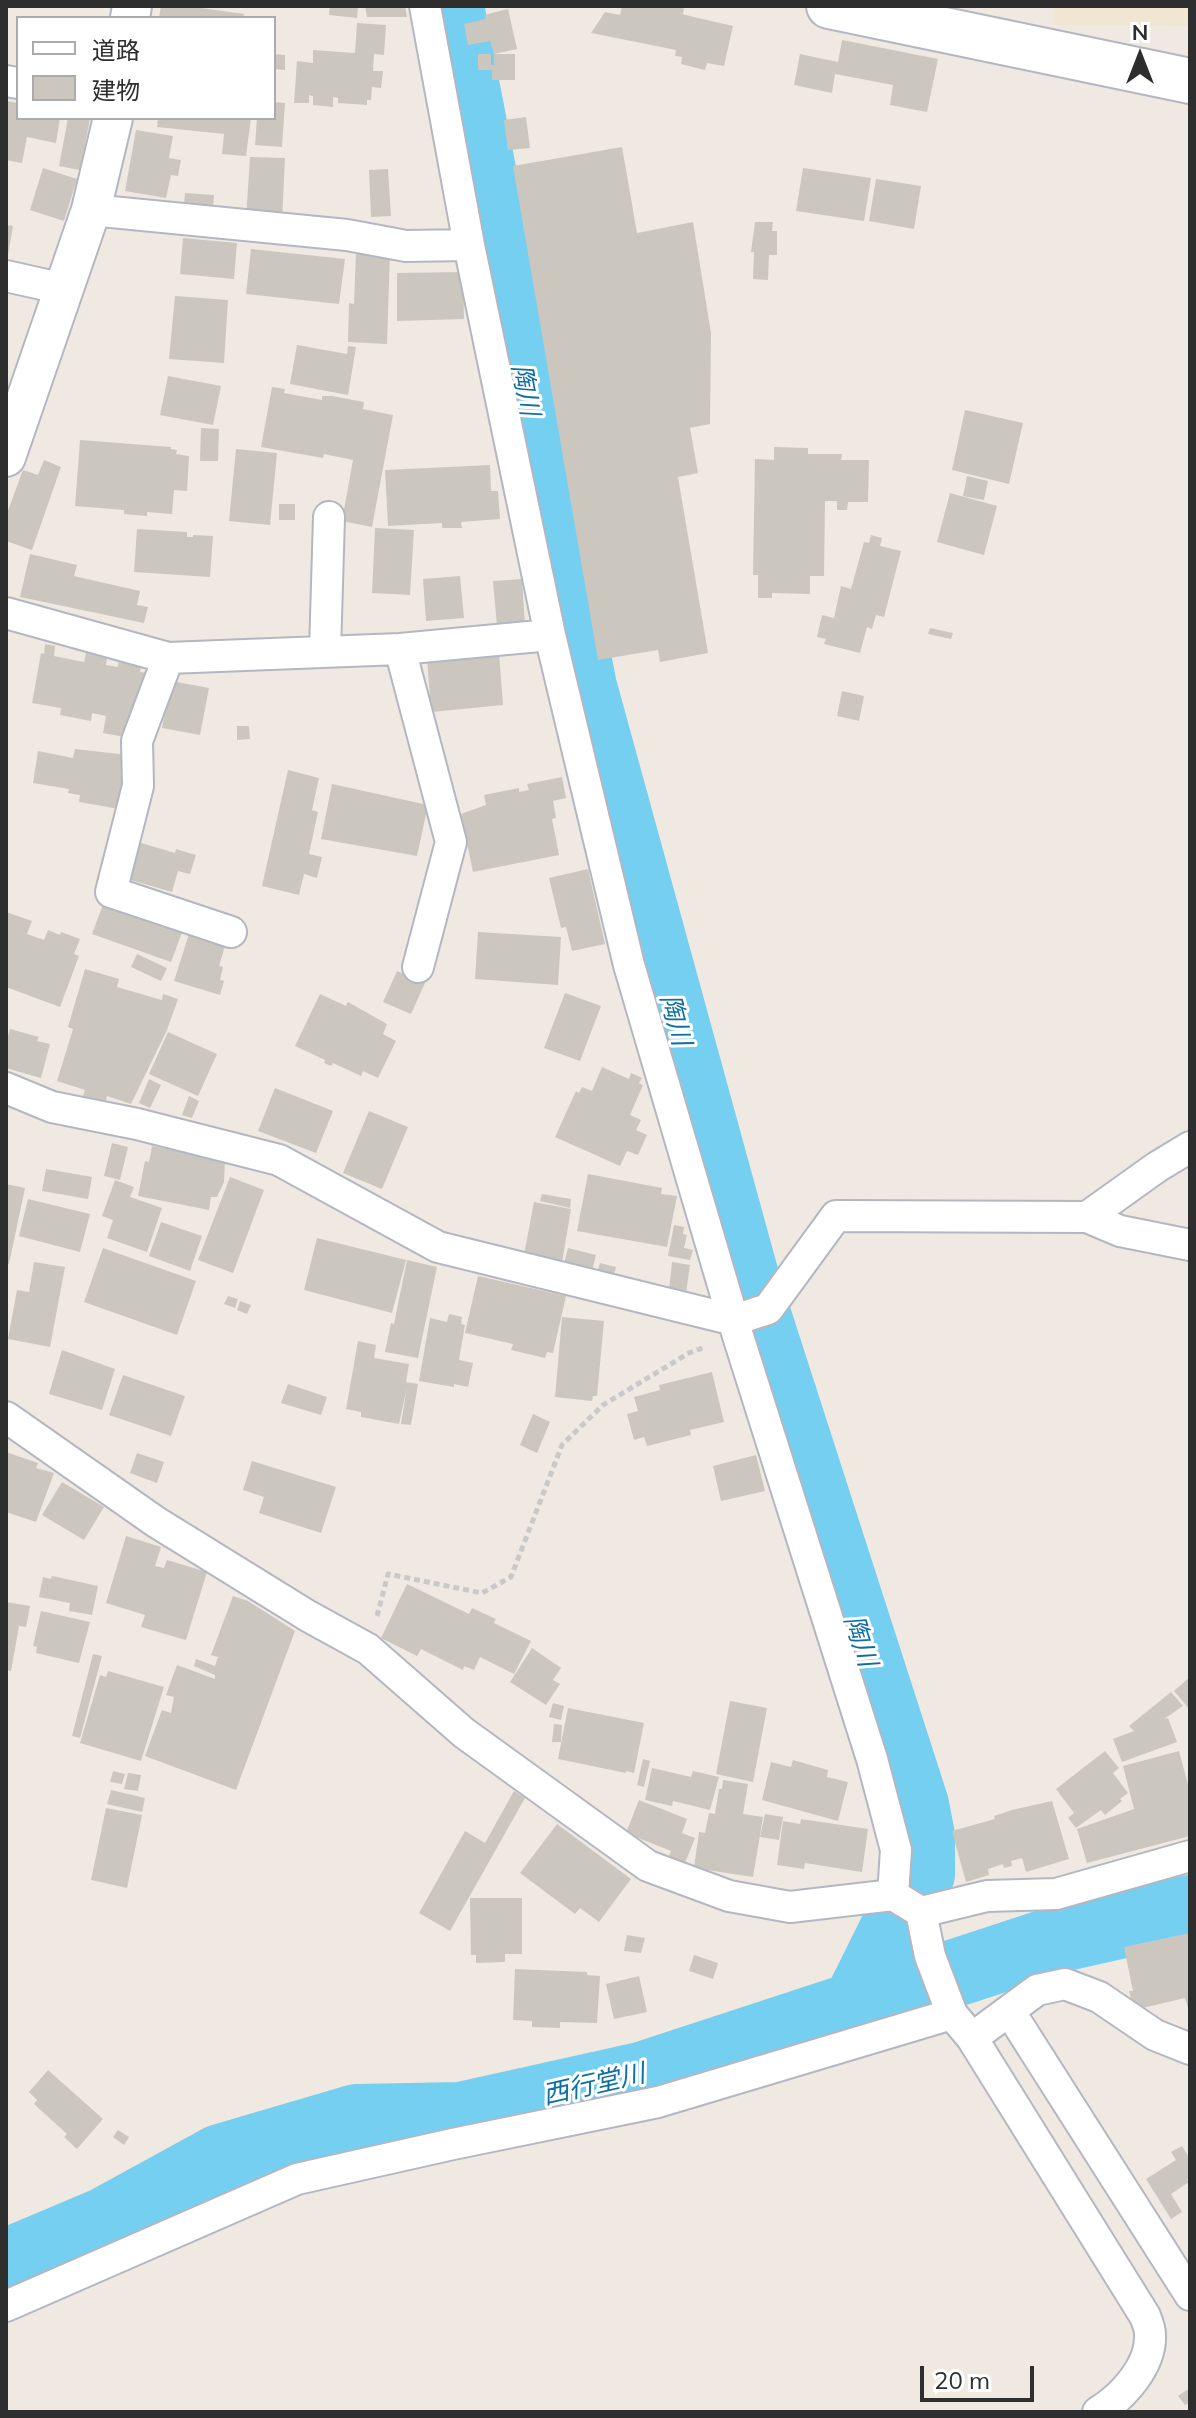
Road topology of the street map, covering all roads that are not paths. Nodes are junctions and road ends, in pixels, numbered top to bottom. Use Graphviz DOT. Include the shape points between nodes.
graph roads {
  1 [pos="425,6"];
  2 [pos="829,6"];
  3 [pos="1190,81"];
  4 [pos="113,120"];
  5 [pos="91,210"];
  6 [pos="469,245"];
  7 [pos="6,276"];
  8 [pos="64,289"];
  9 [pos="6,457"];
  10 [pos="329,517"];
  11 [pos="6,613"];
  12 [pos="550,635"];
  13 [pos="400,649"];
  14 [pos="325,651"];
  15 [pos="168,658"];
  16 [pos="231,932"];
  17 [pos="418,967"];
  18 [pos="6,1088"];
  19 [pos="1190,1147"];
  20 [pos="1087,1217"];
  21 [pos="1190,1245"];
  22 [pos="747,1320"];
  23 [pos="6,1417"];
  24 [pos="1190,1856"];
  25 [pos="893,1895"];
  26 [pos="921,1912"];
  27 [pos="1010,2012"];
  28 [pos="952,2014"];
  29 [pos="972,2038"];
  30 [pos="1190,2049"];
  31 [pos="1190,2295"];
  32 [pos="6,2306"];
  33 [pos="1098,2412"];
  1 -- 6 [label="street"];
  2 -- 3 [label="main road"];
  4 -- 5 [label="street"];
  5 -- 6 [label="street" via="347,235 406,246"];
  5 -- 8 [label="street"];
  6 -- 12 [label="street"];
  7 -- 8 [label="street"];
  8 -- 9 [label="street"];
  10 -- 14 [label="street"];
  11 -- 15 [label="street"];
  12 -- 13 [label="street"];
  12 -- 22 [label="street" via="629,965"];
  13 -- 14 [label="street"];
  13 -- 17 [label="street" via="451,842"];
  14 -- 15 [label="street"];
  15 -- 16 [label="street" via="137,741 138,786 111,892"];
  18 -- 22 [label="street" via="52,1107 279,1160 438,1247"];
  19 -- 20 [label="street"];
  20 -- 21 [label="street" via="1120,1231"];
  20 -- 22 [label="street" via="836,1216"];
  22 -- 25 [label="street" via="896,1850"];
  23 -- 25 [label="street" via="156,1522 368,1649 464,1733 648,1866 729,1896 790,1907"];
  24 -- 26 [label="street" via="1056,1894 987,1896"];
  25 -- 26 [label="street"];
  26 -- 28 [label="street" via="930,1956"];
  27 -- 29 [label="street"];
  27 -- 30 [label="street" via="1037,1990 1065,1984 1099,1997 1155,2035"];
  27 -- 31 [label="street"];
  28 -- 29 [label="street"];
  28 -- 32 [label="street" via="658,2102 297,2179"];
  29 -- 33 [label="street" via="1145,2316 1151,2335 1141,2370 1115,2402"];
}
